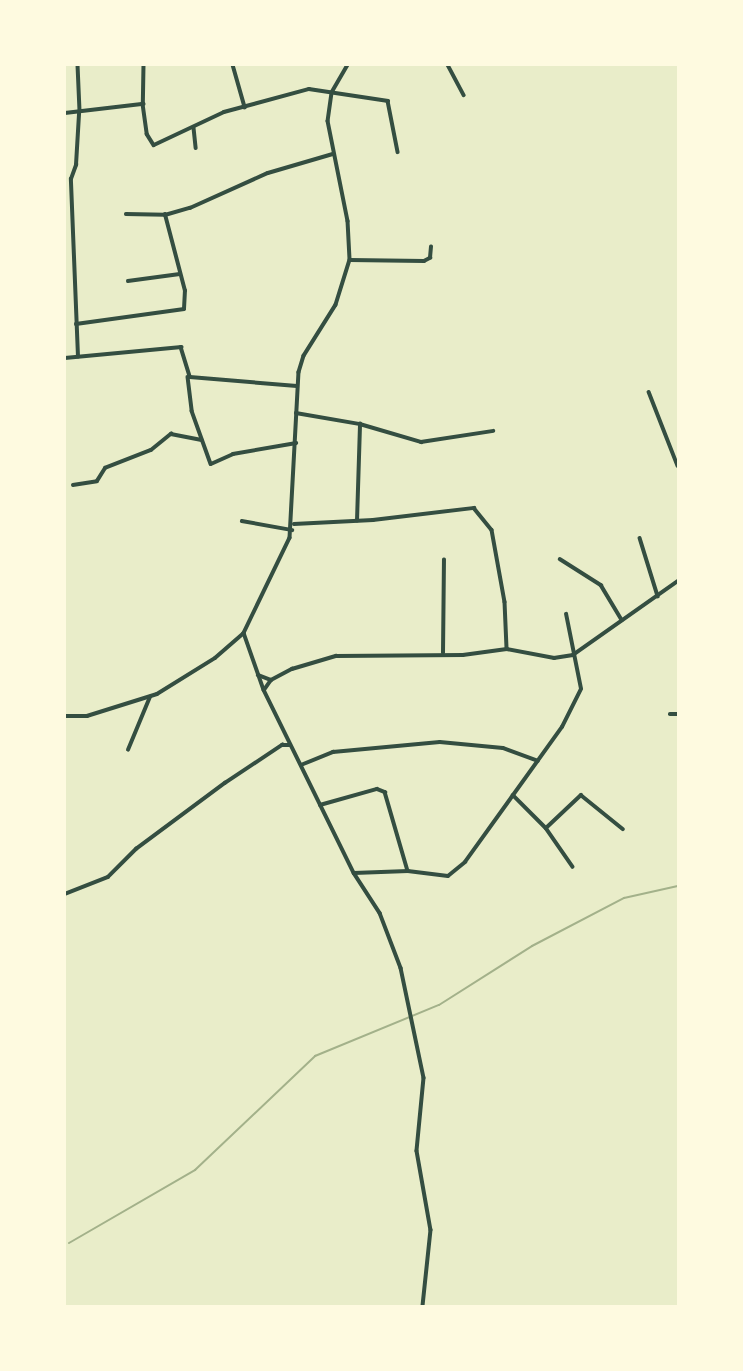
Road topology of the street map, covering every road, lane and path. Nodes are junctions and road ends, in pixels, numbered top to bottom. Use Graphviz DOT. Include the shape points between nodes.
graph roads {
  1 [pos="78,65"];
  2 [pos="144,65"];
  3 [pos="233,65"];
  4 [pos="348,65"];
  5 [pos="448,65"];
  6 [pos="332,93"];
  7 [pos="464,95"];
  8 [pos="144,104"];
  9 [pos="245,107"];
  10 [pos="79,112"];
  11 [pos="65,113"];
  12 [pos="194,128"];
  13 [pos="196,148"];
  14 [pos="398,152"];
  15 [pos="333,154"];
  16 [pos="126,214"];
  17 [pos="165,215"];
  18 [pos="431,247"];
  19 [pos="350,260"];
  20 [pos="180,274"];
  21 [pos="128,281"];
  22 [pos="76,324"];
  23 [pos="78,357"];
  24 [pos="65,358"];
  25 [pos="188,377"];
  26 [pos="297,386"];
  27 [pos="649,392"];
  28 [pos="296,413"];
  29 [pos="360,424"];
  30 [pos="493,430"];
  31 [pos="201,440"];
  32 [pos="296,443"];
  33 [pos="678,466"];
  34 [pos="73,485"];
  35 [pos="242,521"];
  36 [pos="357,521"];
  37 [pos="294,523"];
  38 [pos="292,530"];
  39 [pos="640,538"];
  40 [pos="560,559"];
  41 [pos="444,560"];
  42 [pos="678,581"];
  43 [pos="658,596"];
  44 [pos="566,614"];
  45 [pos="622,620"];
  46 [pos="244,633"];
  47 [pos="507,649"];
  48 [pos="443,654"];
  49 [pos="573,655"];
  50 [pos="258,675"];
  51 [pos="271,680"];
  52 [pos="264,690"];
  53 [pos="150,697"];
  54 [pos="670,714"];
  55 [pos="678,714"];
  56 [pos="65,716"];
  57 [pos="284,732"];
  58 [pos="282,745"];
  59 [pos="290,745"];
  60 [pos="128,750"];
  61 [pos="538,761"];
  62 [pos="301,765"];
  63 [pos="513,795"];
  64 [pos="320,805"];
  65 [pos="546,828"];
  66 [pos="623,829"];
  67 [pos="573,867"];
  68 [pos="408,871"];
  69 [pos="354,873"];
  70 [pos="65,894"];
  71 [pos="423,1306"];
  1 -- 10 [label="street"];
  2 -- 8 [label="street"];
  3 -- 9 [label="street"];
  4 -- 6 [label="street"];
  5 -- 7 [label="street"];
  6 -- 9 [label="street" via="303,89"];
  6 -- 14 [label="street" via="388,102"];
  6 -- 15 [label="street" via="328,121"];
  8 -- 10 [label="street"];
  8 -- 12 [label="street" via="147,134 154,145"];
  9 -- 12 [label="street"];
  10 -- 11 [label="street"];
  10 -- 22 [label="street" via="71,179"];
  12 -- 13 [label="street"];
  15 -- 17 [label="street" via="268,173"];
  15 -- 19 [label="street" via="348,221"];
  16 -- 17 [label="street"];
  17 -- 20 [label="street"];
  18 -- 19 [label="street" via="430,258 424,261"];
  19 -- 26 [label="street" via="336,305 304,356"];
  20 -- 21 [label="street"];
  20 -- 22 [label="street" via="187,302 184,309"];
  22 -- 23 [label="street"];
  23 -- 24 [label="street"];
  23 -- 25 [label="street" via="181,347"];
  25 -- 26 [label="street"];
  25 -- 31 [label="street" via="186,385"];
  26 -- 28 [label="street"];
  27 -- 33 [label="street"];
  28 -- 29 [label="street"];
  28 -- 32 [label="street"];
  29 -- 30 [label="street" via="421,442"];
  29 -- 36 [label="street"];
  31 -- 32 [label="street" via="211,464 233,454"];
  31 -- 34 [label="street" via="172,434 151,450 105,468 97,481"];
  32 -- 37 [label="street"];
  35 -- 38 [label="street"];
  36 -- 37 [label="street"];
  36 -- 47 [label="street" via="474,508 485,517 496,545"];
  37 -- 38 [label="street"];
  38 -- 46 [label="street"];
  39 -- 43 [label="street"];
  40 -- 45 [label="street" via="601,585"];
  41 -- 48 [label="street"];
  42 -- 43 [label="street"];
  43 -- 45 [label="street"];
  44 -- 49 [label="street"];
  45 -- 49 [label="street"];
  46 -- 50 [label="street"];
  46 -- 53 [label="street" via="215,658"];
  47 -- 48 [label="street"];
  47 -- 49 [label="street" via="554,658"];
  48 -- 51 [label="street" via="336,656"];
  49 -- 61 [label="street" via="581,689"];
  50 -- 51 [label="street"];
  50 -- 52 [label="street"];
  51 -- 52 [label="street"];
  52 -- 57 [label="street"];
  53 -- 56 [label="street" via="87,716"];
  53 -- 60 [label="street"];
  54 -- 55 [label="street"];
  57 -- 58 [label="street"];
  57 -- 59 [label="street"];
  58 -- 59 [label="street"];
  58 -- 70 [label="street" via="147,841 108,877"];
  59 -- 62 [label="street"];
  61 -- 62 [label="street" via="503,748 427,742 333,752"];
  61 -- 63 [label="street"];
  62 -- 64 [label="street"];
  63 -- 65 [label="street"];
  63 -- 68 [label="street" via="454,874"];
  64 -- 68 [label="street" via="377,789 385,792"];
  64 -- 69 [label="street"];
  65 -- 66 [label="street" via="580,795"];
  65 -- 67 [label="street"];
  68 -- 69 [label="street"];
  69 -- 71 [label="street" via="380,913 396,953 421,1054 424,1078 417,1151 431,1230"];
}
